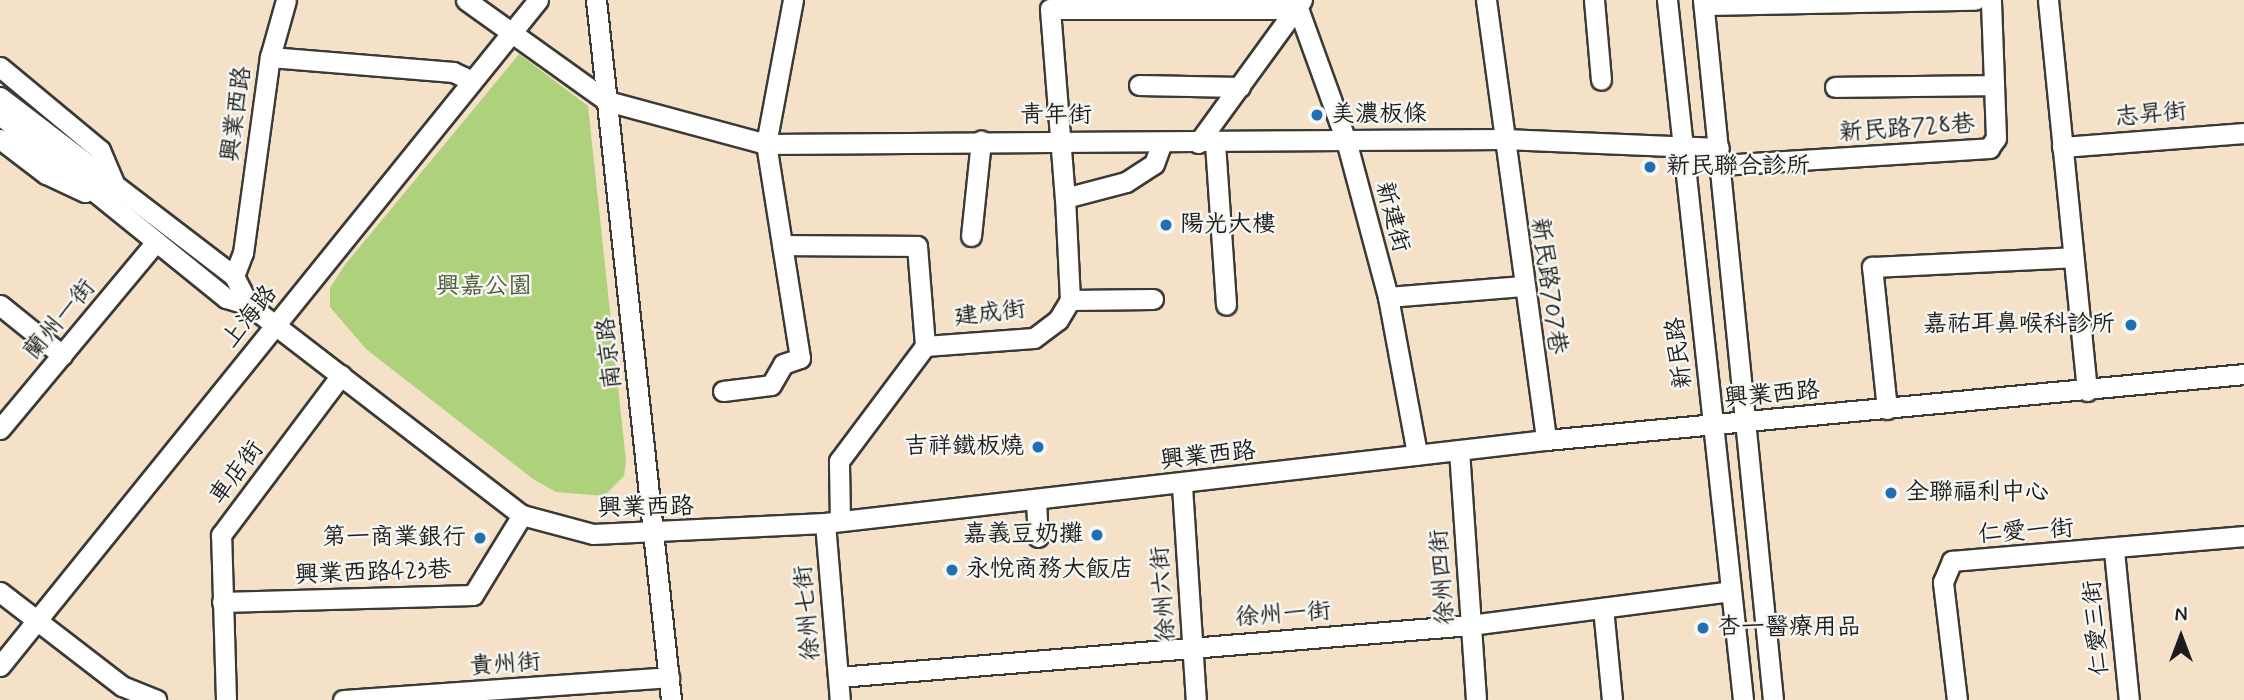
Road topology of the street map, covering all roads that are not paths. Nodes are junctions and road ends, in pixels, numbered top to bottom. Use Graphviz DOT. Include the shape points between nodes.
graph roads {
  1 [pos="286,0"];
  2 [pos="466,0"];
  3 [pos="538,0"];
  4 [pos="596,0"];
  5 [pos="793,0"];
  6 [pos="1486,0"];
  7 [pos="1594,0"];
  8 [pos="1667,0"];
  9 [pos="1975,0"];
  10 [pos="1991,0"];
  11 [pos="2048,0"];
  12 [pos="1704,2"];
  13 [pos="1298,3"];
  14 [pos="1161,4"];
  15 [pos="1046,5"];
  16 [pos="511,34"];
  17 [pos="270,57"];
  18 [pos="0,67"];
  19 [pos="1601,80"];
  20 [pos="472,82"];
  21 [pos="1139,85"];
  22 [pos="1994,85"];
  23 [pos="1240,87"];
  24 [pos="1835,87"];
  25 [pos="0,97"];
  26 [pos="607,101"];
  27 [pos="0,115"];
  28 [pos="2244,132"];
  29 [pos="0,139"];
  30 [pos="1504,139"];
  31 [pos="1062,140"];
  32 [pos="981,141"];
  33 [pos="1162,142"];
  34 [pos="1206,143"];
  35 [pos="766,144"];
  36 [pos="1347,144"];
  37 [pos="2062,147"];
  38 [pos="1681,148"];
  39 [pos="1720,157"];
  40 [pos="112,194"];
  41 [pos="1065,198"];
  42 [pos="971,236"];
  43 [pos="156,242"];
  44 [pos="782,245"];
  45 [pos="2073,257"];
  46 [pos="234,276"];
  47 [pos="1523,286"];
  48 [pos="1388,298"];
  49 [pos="1153,299"];
  50 [pos="1070,300"];
  51 [pos="0,305"];
  52 [pos="249,305"];
  53 [pos="1226,305"];
  54 [pos="276,324"];
  55 [pos="925,346"];
  56 [pos="62,355"];
  57 [pos="2244,374"];
  58 [pos="341,375"];
  59 [pos="723,391"];
  60 [pos="2087,391"];
  61 [pos="1887,409"];
  62 [pos="1745,422"];
  63 [pos="1713,425"];
  64 [pos="0,429"];
  65 [pos="1545,440"];
  66 [pos="1459,450"];
  67 [pos="1417,453"];
  68 [pos="1182,486"];
  69 [pos="1036,501"];
  70 [pos="522,514"];
  71 [pos="832,522"];
  72 [pos="655,534"];
  73 [pos="2244,536"];
  74 [pos="1038,537"];
  75 [pos="2114,551"];
  76 [pos="1731,591"];
  77 [pos="0,592"];
  78 [pos="222,601"];
  79 [pos="1603,608"];
  80 [pos="36,620"];
  81 [pos="1470,625"];
  82 [pos="1192,647"];
  83 [pos="0,666"];
  84 [pos="669,677"];
  85 [pos="838,677"];
  86 [pos="535,694"];
  87 [pos="156,700"];
  88 [pos="226,700"];
  89 [pos="343,700"];
  90 [pos="671,700"];
  91 [pos="840,700"];
  92 [pos="1196,700"];
  93 [pos="1476,700"];
  94 [pos="1612,700"];
  95 [pos="1743,700"];
  96 [pos="1773,700"];
  97 [pos="1957,700"];
  98 [pos="2129,700"];
  1 -- 17 [label="street, 興業西路"];
  2 -- 16 [label="street, 青年街"];
  3 -- 16 [label="street, 上海路"];
  4 -- 26 [label="street, 南京路"];
  5 -- 35 [label="street"];
  6 -- 30 [label="street, 新民路707巷"];
  7 -- 19 [label="street"];
  8 -- 38 [label="street, 新民路"];
  9 -- 12 [label="street"];
  10 -- 22 [label="street, 新民路728巷"];
  11 -- 37 [label="street"];
  12 -- 39 [label="street"];
  13 -- 14 [label="street"];
  13 -- 23 [label="street"];
  13 -- 36 [label="street, 新建街"];
  14 -- 15 [label="street"];
  15 -- 31 [label="street"];
  16 -- 20 [label="street, 上海路"];
  16 -- 26 [label="street, 青年街"];
  17 -- 20 [label="street" via="453,72"];
  17 -- 46 [label="street, 興業西路" via="243,253"];
  18 -- 40 [label="street, 興業西路" via="100,150"];
  20 -- 54 [label="street, 上海路"];
  21 -- 23 [label="street"];
  22 -- 24 [label="street"];
  22 -- 39 [label="street, 新民路728巷" via="1996,138 1989,148"];
  23 -- 34 [label="street"];
  25 -- 40 [label="street, 興業西路"];
  26 -- 35 [label="street, 青年街"];
  26 -- 72 [label="street, 南京路"];
  27 -- 40 [label="street, 興業西路"];
  28 -- 37 [label="street, 志昇街"];
  29 -- 40 [label="street, 興業西路" via="46,174"];
  30 -- 36 [label="street"];
  30 -- 38 [label="street"];
  30 -- 47 [label="street, 新民路707巷"];
  31 -- 32 [label="street, 青年街"];
  31 -- 33 [label="street, 青年街"];
  31 -- 41 [label="street"];
  32 -- 35 [label="street, 青年街"];
  32 -- 42 [label="street"];
  33 -- 34 [label="street, 青年街"];
  33 -- 41 [label="street" via="1154,164 1126,182"];
  34 -- 36 [label="street, 青年街"];
  34 -- 53 [label="street"];
  35 -- 44 [label="street"];
  36 -- 48 [label="street, 新建街"];
  37 -- 45 [label="street"];
  38 -- 39 [label="street"];
  38 -- 63 [label="street, 新民路"];
  39 -- 62 [label="street"];
  40 -- 43 [label="street, 興業西路"];
  40 -- 46 [label="street, 興業西路"];
  41 -- 50 [label="street"];
  43 -- 52 [label="street, 興業西路" via="226,298"];
  43 -- 56 [label="street, 蘭州一街"];
  44 -- 55 [label="street" via="918,246"];
  44 -- 59 [label="street" via="800,358 783,364 771,385"];
  45 -- 60 [label="street"];
  45 -- 61 [label="street" via="1872,267"];
  46 -- 52 [label="street, 興業西路"];
  47 -- 48 [label="street"];
  47 -- 65 [label="street, 新民路707巷"];
  48 -- 67 [label="street, 新建街"];
  49 -- 50 [label="street"];
  50 -- 55 [label="street, 建成街" via="1034,338"];
  51 -- 56 [label="street"];
  52 -- 54 [label="street, 興業西路"];
  54 -- 58 [label="street, 興業西路"];
  54 -- 80 [label="street, 上海路"];
  55 -- 71 [label="street, 建成街" via="839,461"];
  56 -- 64 [label="street, 蘭州一街"];
  57 -- 60 [label="street, 興業西路"];
  58 -- 70 [label="street, 興業西路"];
  58 -- 78 [label="street, 車店街" via="221,535"];
  60 -- 61 [label="street, 興業西路"];
  61 -- 62 [label="street, 興業西路"];
  62 -- 63 [label="street, 興業西路"];
  62 -- 96 [label="street"];
  63 -- 65 [label="street, 興業西路"];
  63 -- 76 [label="street, 新民路"];
  65 -- 66 [label="street, 興業西路"];
  66 -- 67 [label="street, 興業西路"];
  66 -- 81 [label="street, 徐州四街"];
  67 -- 68 [label="street, 興業西路"];
  68 -- 69 [label="street, 興業西路"];
  68 -- 82 [label="street, 徐州六街"];
  69 -- 71 [label="street, 興業西路"];
  69 -- 74 [label="street"];
  70 -- 72 [label="street, 興業西路" via="593,534"];
  70 -- 78 [label="street, 興業西路423巷" via="473,595"];
  71 -- 72 [label="street, 興業西路"];
  71 -- 85 [label="street, 徐州七街"];
  72 -- 84 [label="street, 南京路"];
  73 -- 75 [label="street, 仁愛一街"];
  75 -- 97 [label="street, 仁愛一街" via="1952,561 1943,582"];
  75 -- 98 [label="street, 仁愛三街"];
  76 -- 79 [label="street, 徐州一街"];
  76 -- 95 [label="street, 新民路"];
  77 -- 80 [label="street"];
  78 -- 88 [label="street, 車店街"];
  79 -- 81 [label="street, 徐州一街"];
  79 -- 94 [label="street"];
  80 -- 83 [label="street, 上海路"];
  80 -- 87 [label="street" via="122,686"];
  81 -- 82 [label="street, 徐州一街"];
  81 -- 93 [label="street, 徐州四街"];
  82 -- 85 [label="street, 徐州一街"];
  82 -- 92 [label="street, 徐州六街"];
  84 -- 86 [label="street, 貴州街"];
  84 -- 90 [label="street, 南京路"];
  85 -- 91 [label="street, 徐州七街"];
  86 -- 89 [label="street, 貴州街"];
}
